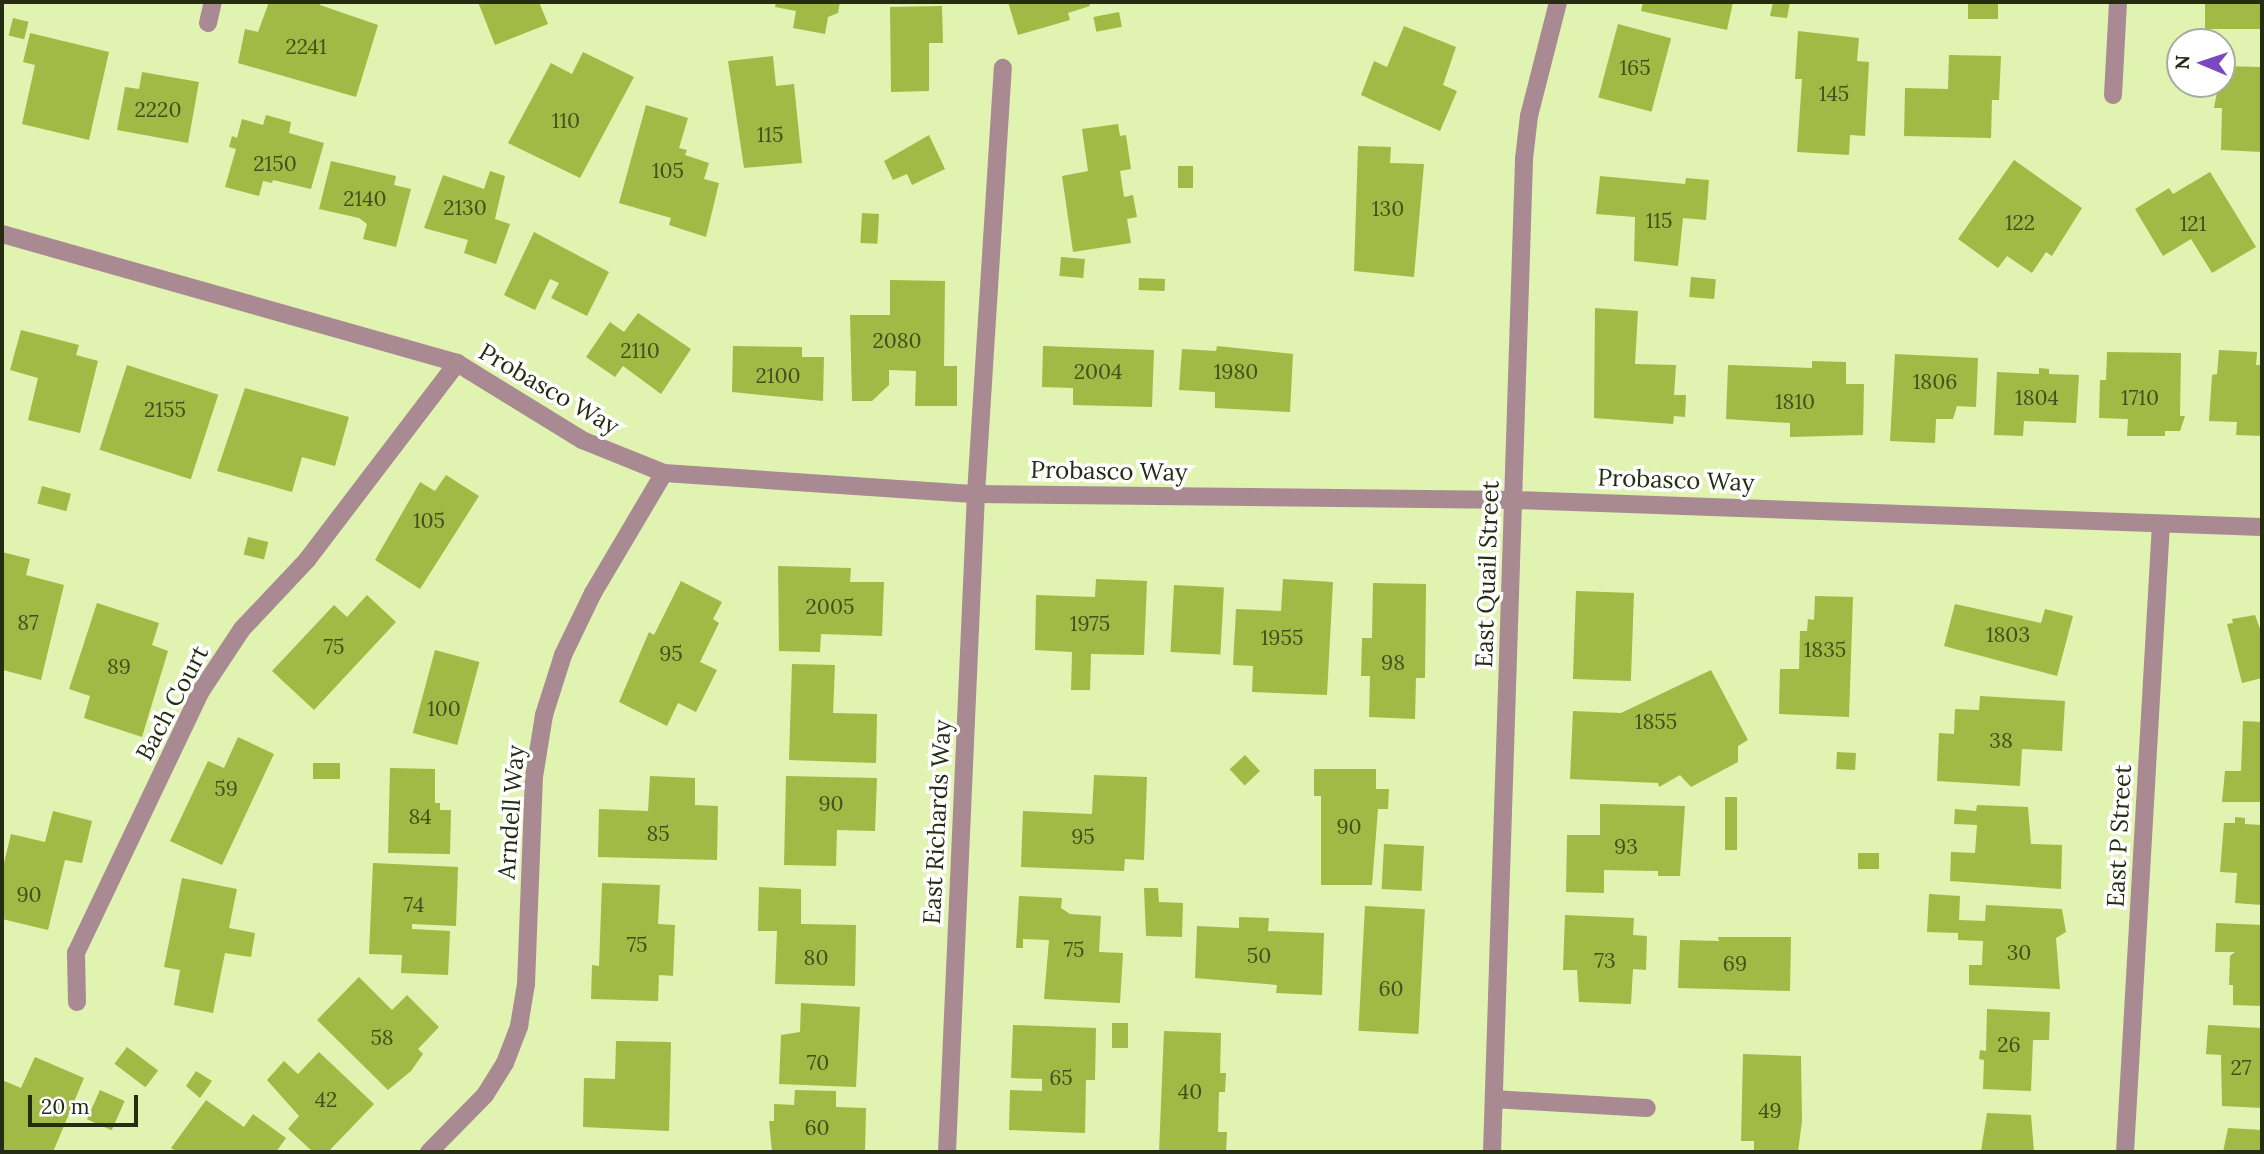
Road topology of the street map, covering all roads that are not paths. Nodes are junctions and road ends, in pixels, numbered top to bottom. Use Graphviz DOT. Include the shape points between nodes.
graph roads {
  1 [pos="213,2"];
  2 [pos="1558,2"];
  3 [pos="2118,2"];
  4 [pos="208,23"];
  5 [pos="1003,68"];
  6 [pos="2113,95"];
  7 [pos="2,234"];
  8 [pos="457,363"];
  9 [pos="664,473"];
  10 [pos="976,494"];
  11 [pos="1515,500"];
  12 [pos="2161,524"];
  13 [pos="2262,527"];
  14 [pos="77,1002"];
  15 [pos="1494,1099"];
  16 [pos="1647,1108"];
  17 [pos="429,1152"];
  18 [pos="947,1152"];
  19 [pos="1492,1152"];
  20 [pos="2125,1152"];
  1 -- 4 [label="street"];
  2 -- 11 [label="street, East Quail Street" via="1529,116 1524,159 1516,294"];
  3 -- 6 [label="street"];
  5 -- 10 [label="street, East Richards Way"];
  7 -- 8 [label="street, Probasco Way"];
  8 -- 9 [label="street, Probasco Way" via="582,440"];
  8 -- 14 [label="street, Bach Court" via="307,560 242,629 201,691 76,953"];
  9 -- 10 [label="street, Probasco Way"];
  9 -- 17 [label="street, Arndell Way" via="593,593 563,655 544,715 534,777 526,984 519,1026 505,1063 485,1095"];
  10 -- 11 [label="street, Probasco Way"];
  10 -- 18 [label="street, East Richards Way"];
  11 -- 12 [label="street, Probasco Way"];
  11 -- 15 [label="street, East Quail Street"];
  12 -- 13 [label="street, Probasco Way"];
  12 -- 20 [label="street, East P Street"];
  15 -- 16 [label="street"];
  15 -- 19 [label="street, East Quail Street"];
}
